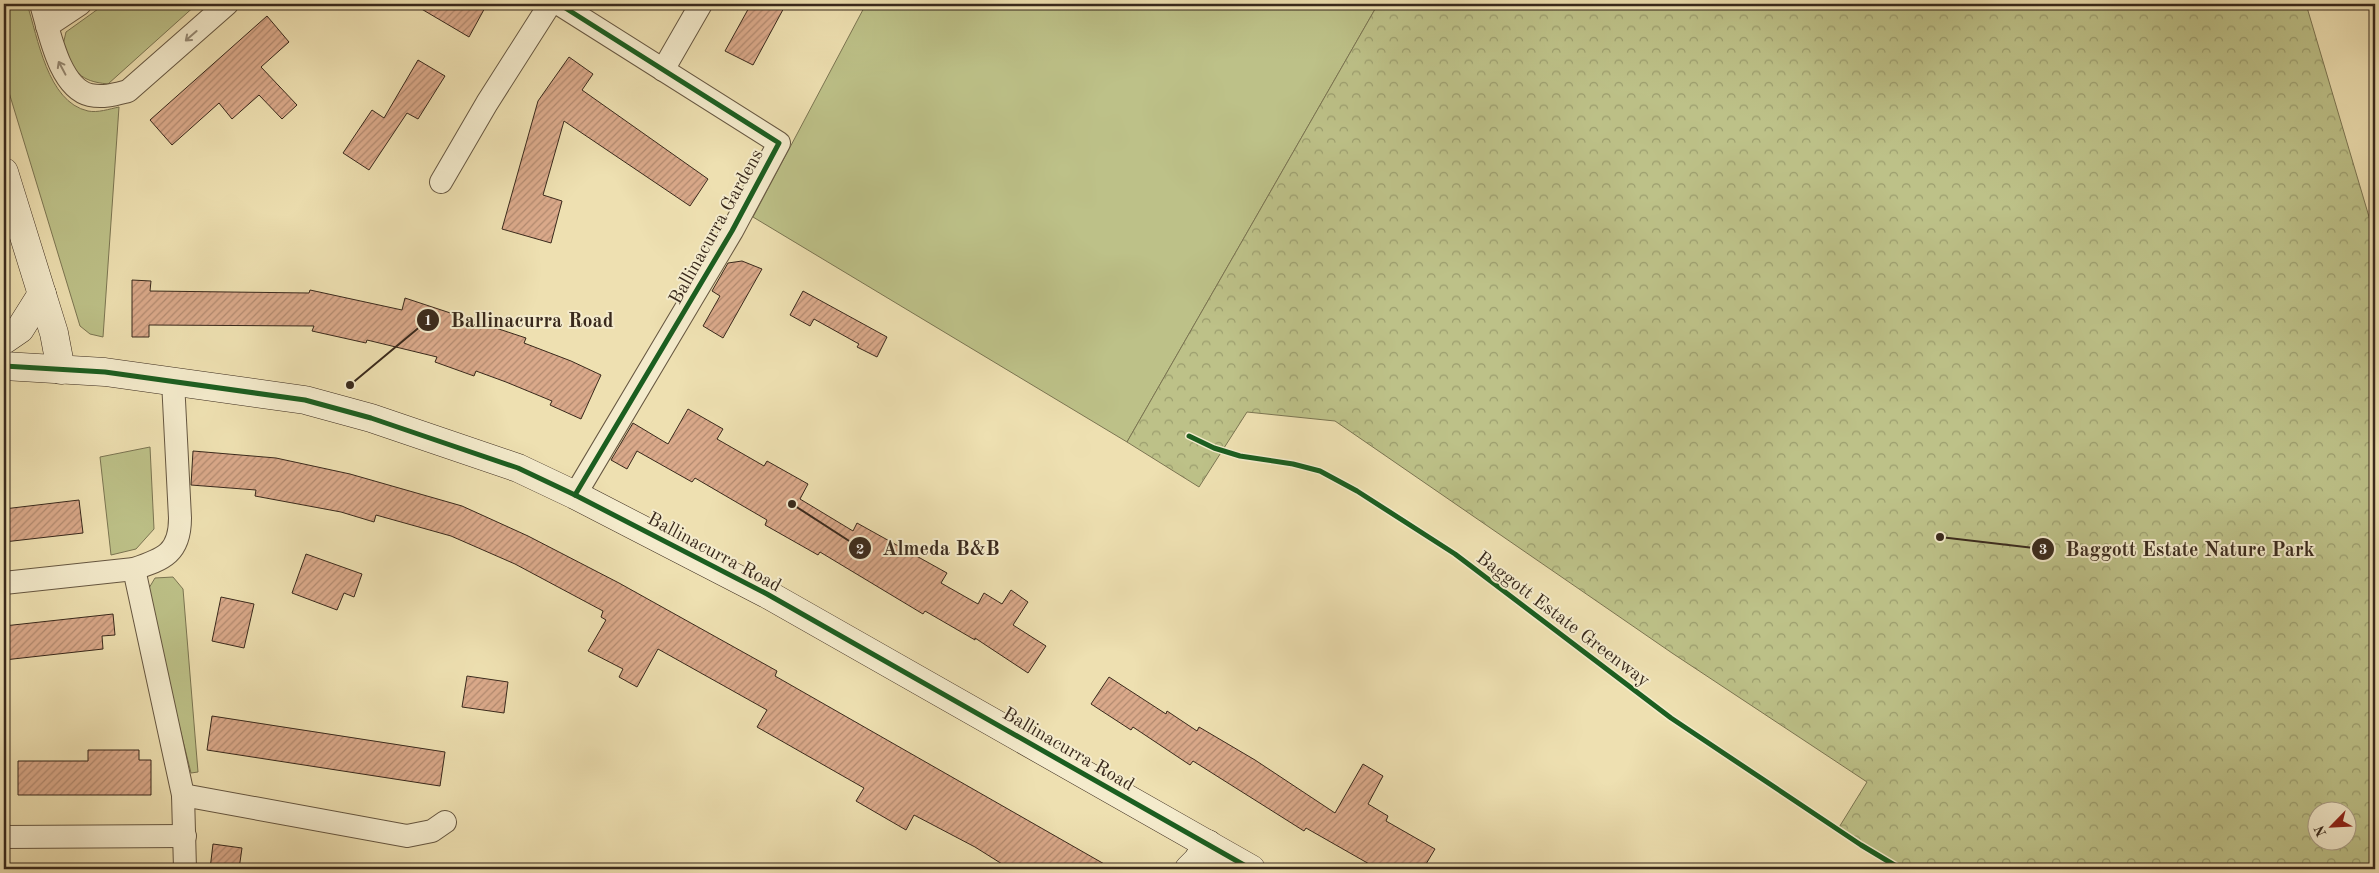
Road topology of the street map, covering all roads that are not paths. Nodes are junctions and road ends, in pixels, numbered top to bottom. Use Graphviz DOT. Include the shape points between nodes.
graph roads {
  1 [pos="41,4"];
  2 [pos="80,4"];
  3 [pos="227,4"];
  4 [pos="550,4"];
  5 [pos="559,4"];
  6 [pos="701,4"];
  7 [pos="48,26"];
  8 [pos="662,70"];
  9 [pos="4,172"];
  10 [pos="441,182"];
  11 [pos="42,294"];
  12 [pos="4,340"];
  13 [pos="4,366"];
  14 [pos="61,370"];
  15 [pos="173,381"];
  16 [pos="575,495"];
  17 [pos="134,569"];
  18 [pos="4,584"];
  19 [pos="183,795"];
  20 [pos="445,822"];
  21 [pos="185,836"];
  22 [pos="4,837"];
  23 [pos="1208,844"];
  24 [pos="185,869"];
  25 [pos="1188,869"];
  26 [pos="1251,869"];
  1 -- 7 [label="street"];
  2 -- 7 [label="street"];
  3 -- 7 [label="street, one-way" via="128,91 107,96 89,95 72,84 60,66"];
  4 -- 10 [label="street" via="486,103"];
  5 -- 8 [label="street, Ballinacurra Gardens"];
  6 -- 8 [label="street"];
  8 -- 16 [label="street, Ballinacurra Gardens" via="779,143 732,231"];
  9 -- 11 [label="main road"];
  11 -- 12 [label="main road" via="20,329"];
  11 -- 14 [label="main road"];
  13 -- 14 [label="main road, Ballinacurra Road"];
  14 -- 15 [label="main road, Ballinacurra Road"];
  15 -- 16 [label="main road, Ballinacurra Road" via="336,407 493,459"];
  15 -- 17 [label="street" via="180,535 166,555"];
  16 -- 23 [label="main road, Ballinacurra Road" via="767,594"];
  17 -- 18 [label="street"];
  17 -- 19 [label="street"];
  19 -- 20 [label="street" via="407,836 432,831"];
  19 -- 21 [label="street"];
  21 -- 22 [label="street"];
  21 -- 24 [label="street"];
  23 -- 25 [label="main road"];
  23 -- 26 [label="main road, Ballinacurra Road"];
}
